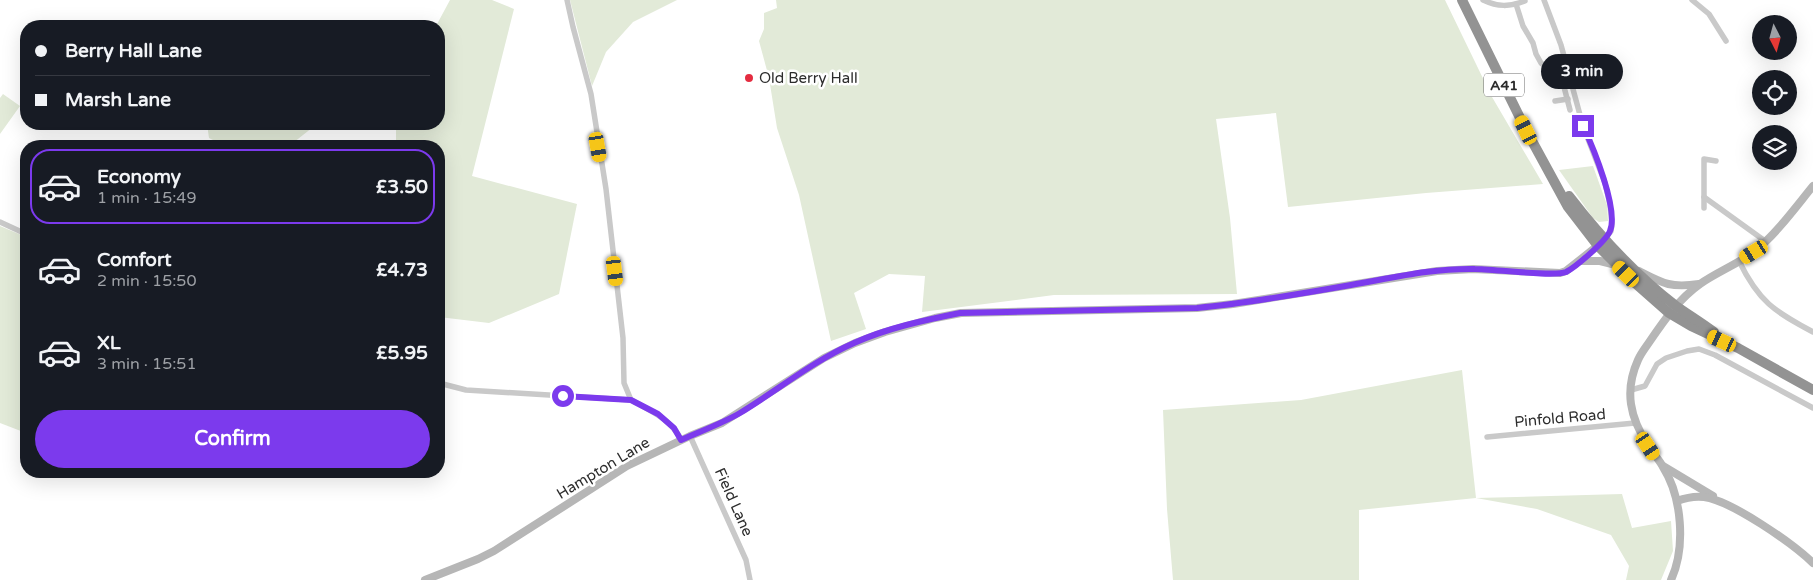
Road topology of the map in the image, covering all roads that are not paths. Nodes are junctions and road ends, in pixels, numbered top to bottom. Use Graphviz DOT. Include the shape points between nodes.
graph roads {
  1 [pos="568,0"];
  2 [pos="1462,0"];
  3 [pos="1482,0"];
  4 [pos="1544,0"];
  5 [pos="1692,0"];
  6 [pos="1525,1"];
  7 [pos="1516,4"];
  8 [pos="1726,41"];
  9 [pos="1568,99"];
  10 [pos="1555,101"];
  11 [pos="1570,110"];
  12 [pos="1716,161"];
  13 [pos="1813,186"];
  14 [pos="1704,197"];
  15 [pos="1704,208"];
  16 [pos="0,222"];
  17 [pos="20,231"];
  18 [pos="1765,241"];
  19 [pos="1602,243"];
  20 [pos="1739,260"];
  21 [pos="1581,261"];
  22 [pos="1616,265"];
  23 [pos="1634,268"];
  24 [pos="1699,284"];
  25 [pos="1672,309"];
  26 [pos="1813,332"];
  27 [pos="445,385"];
  28 [pos="1631,390"];
  29 [pos="1813,390"];
  30 [pos="631,400"];
  31 [pos="1813,408"];
  32 [pos="1635,424"];
  33 [pos="690,436"];
  34 [pos="1487,437"];
  35 [pos="681,440"];
  36 [pos="1663,466"];
  37 [pos="1677,501"];
  38 [pos="1726,504"];
  39 [pos="1813,562"];
  40 [pos="425,580"];
  41 [pos="750,580"];
  42 [pos="1672,580"];
  1 -- 30 [label="street" via="591,94 606,189 623,338 624,383"];
  2 -- 19 [label="highway, A41" via="1548,169"];
  3 -- 7 [label="street" via="1499,6"];
  4 -- 19 [label="street" via="1610,205 1611,230"];
  5 -- 8 [label="street" via="1709,14"];
  6 -- 7 [label="street"];
  7 -- 9 [label="street" via="1538,59 1559,77"];
  9 -- 10 [label="street"];
  9 -- 11 [label="street"];
  12 -- 14 [label="street" via="1704,159"];
  13 -- 18 [label="main road"];
  14 -- 15 [label="street"];
  14 -- 18 [label="street"];
  16 -- 17 [label="street"];
  18 -- 20 [label="main road"];
  19 -- 21 [label="main road, Hampton Lane"];
  19 -- 22 [label="highway, A41"];
  19 -- 23 [label="highway, A41"];
  20 -- 24 [label="main road"];
  20 -- 26 [label="street" via="1760,296 1772,308"];
  21 -- 22 [label="main road"];
  21 -- 33 [label="main road, Hampton Lane" via="1560,273 1473,269 1437,271 1197,308 960,313 855,343 802,371 722,423"];
  22 -- 25 [label="highway, A41"];
  23 -- 24 [label="main road" via="1669,285"];
  23 -- 25 [label="highway, A41"];
  24 -- 25 [label="main road"];
  25 -- 28 [label="main road" via="1638,359"];
  25 -- 29 [label="highway, A41" via="1691,326"];
  27 -- 30 [label="street" via="466,390"];
  28 -- 31 [label="street" via="1645,386 1661,361 1699,350 1715,354"];
  28 -- 32 [label="main road"];
  30 -- 35 [label="street" via="658,414 674,428"];
  32 -- 34 [label="street, Pinfold Road"];
  32 -- 36 [label="main road"];
  33 -- 35 [label="main road, Hampton Lane"];
  33 -- 41 [label="street, Field Lane" via="746,560"];
  35 -- 40 [label="main road, Hampton Lane" via="627,466 494,551"];
  36 -- 37 [label="main road"];
  36 -- 38 [label="main road"];
  37 -- 38 [label="main road" via="1703,496"];
  37 -- 42 [label="main road" via="1680,529"];
  38 -- 39 [label="main road"];
}
